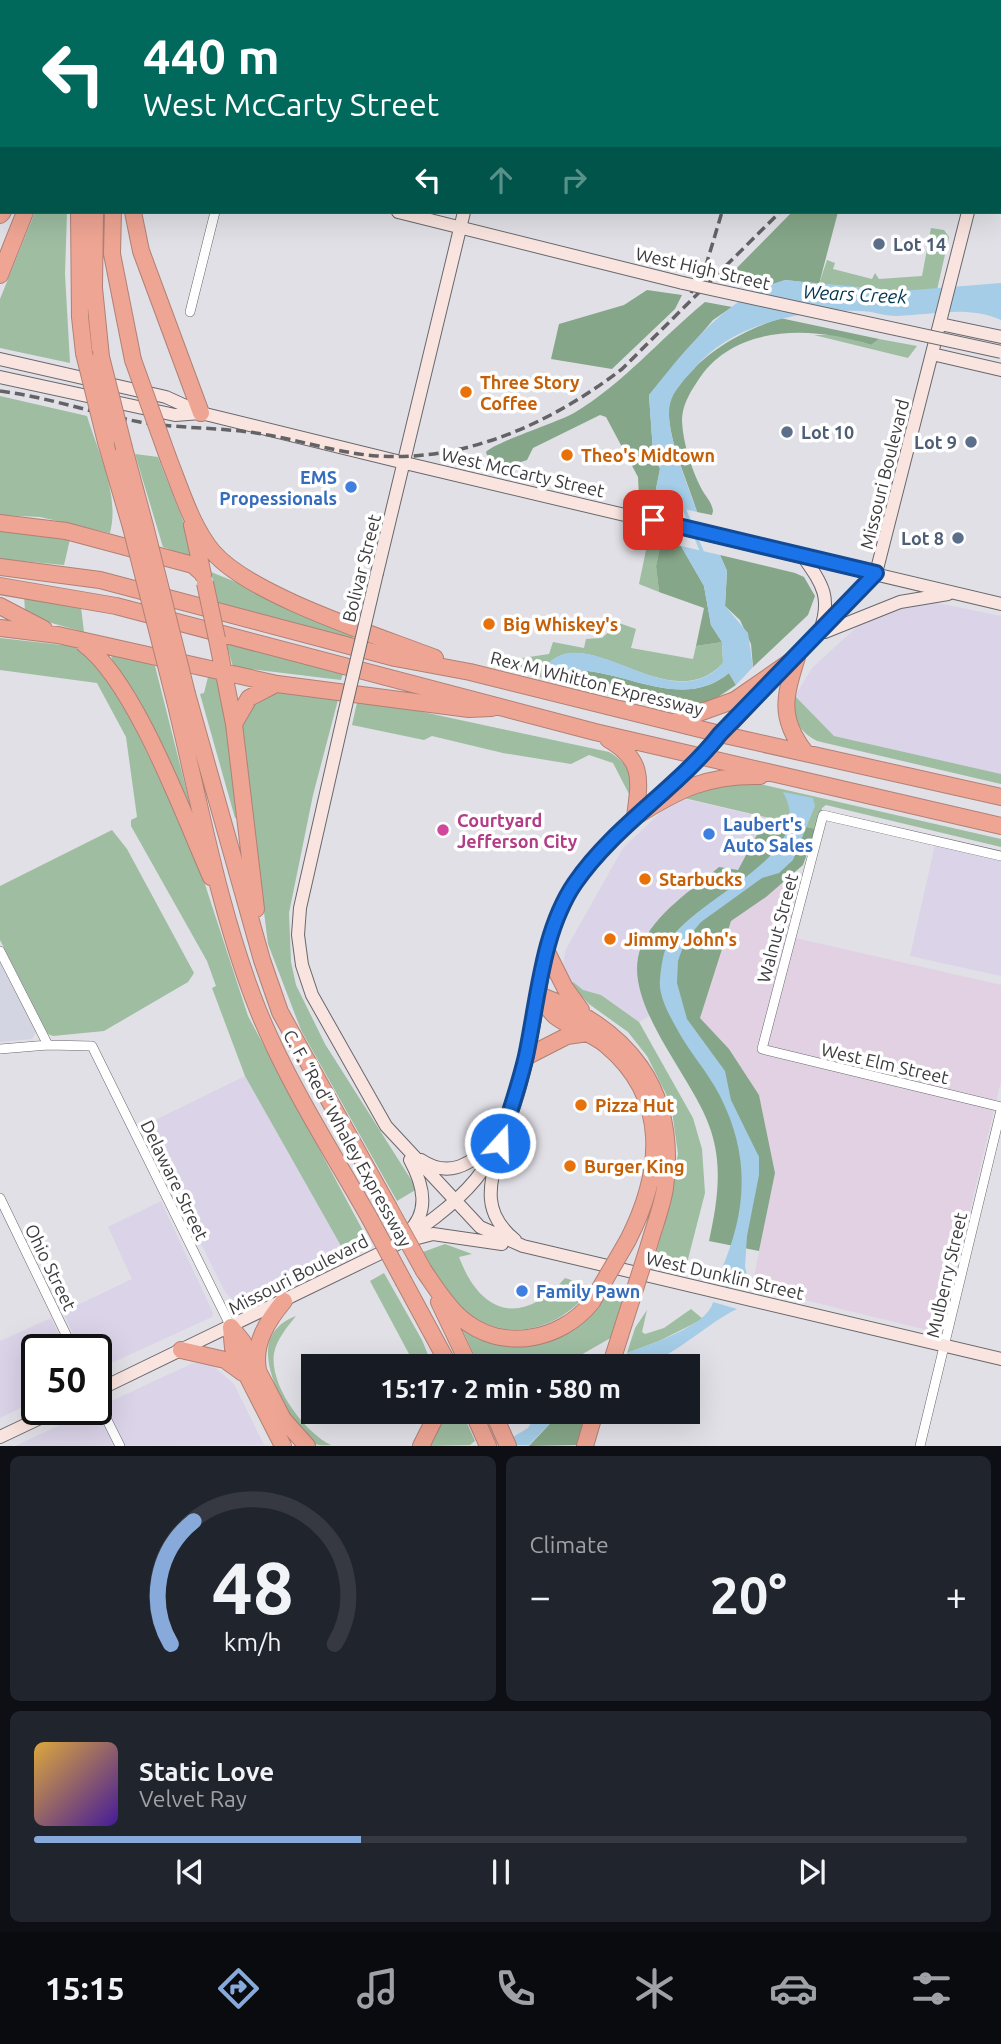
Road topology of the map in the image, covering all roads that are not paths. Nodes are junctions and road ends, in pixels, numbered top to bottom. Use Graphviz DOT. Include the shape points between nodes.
graph roads {
  1 [pos="24,214"];
  2 [pos="79,214"];
  3 [pos="95,214"];
  4 [pos="113,214"];
  5 [pos="133,214"];
  6 [pos="215,214"];
  7 [pos="407,214"];
  8 [pos="464,214"];
  9 [pos="967,214"];
  10 [pos="461,226"];
  11 [pos="0,275"];
  12 [pos="190,313"];
  13 [pos="940,324"];
  14 [pos="1001,337"];
  15 [pos="1001,352"];
  16 [pos="932,354"];
  17 [pos="0,359"];
  18 [pos="1001,370"];
  19 [pos="0,377"];
  20 [pos="201,413"];
  21 [pos="405,463"];
  22 [pos="190,512"];
  23 [pos="0,523"];
  24 [pos="138,526"];
  25 [pos="802,555"];
  26 [pos="0,567"];
  27 [pos="876,573"];
  28 [pos="203,578"];
  29 [pos="0,586"];
  30 [pos="956,593"];
  31 [pos="1001,604"];
  32 [pos="5,609"];
  33 [pos="0,628"];
  34 [pos="58,635"];
  35 [pos="819,635"];
  36 [pos="79,640"];
  37 [pos="797,657"];
  38 [pos="470,672"];
  39 [pos="227,674"];
  40 [pos="277,684"];
  41 [pos="181,698"];
  42 [pos="508,708"];
  43 [pos="673,722"];
  44 [pos="234,724"];
  45 [pos="595,732"];
  46 [pos="720,734"];
  47 [pos="805,752"];
  48 [pos="704,755"];
  49 [pos="784,776"];
  50 [pos="1001,797"];
  51 [pos="635,817"];
  52 [pos="1001,826"];
  53 [pos="1001,856"];
  54 [pos="229,920"];
  55 [pos="0,951"];
  56 [pos="547,952"];
  57 [pos="262,960"];
  58 [pos="539,995"];
  59 [pos="588,1025"];
  60 [pos="48,1045"];
  61 [pos="0,1049"];
  62 [pos="762,1049"];
  63 [pos="526,1056"];
  64 [pos="1001,1108"];
  65 [pos="505,1128"];
  66 [pos="403,1147"];
  67 [pos="0,1198"];
  68 [pos="454,1201"];
  69 [pos="523,1246"];
  70 [pos="388,1249"];
  71 [pos="424,1271"];
  72 [pos="284,1301"];
  73 [pos="231,1328"];
  74 [pos="66,1334"];
  75 [pos="435,1338"];
  76 [pos="946,1346"];
  77 [pos="181,1350"];
  78 [pos="437,1354"];
  79 [pos="443,1354"];
  80 [pos="464,1354"];
  81 [pos="614,1354"];
  82 [pos="1001,1359"];
  83 [pos="254,1377"];
  84 [pos="112,1383"];
  85 [pos="432,1424"];
  86 [pos="479,1424"];
  87 [pos="498,1424"];
  88 [pos="591,1424"];
  89 [pos="25,1425"];
  90 [pos="110,1425"];
  91 [pos="0,1437"];
  92 [pos="120,1446"];
  93 [pos="283,1446"];
  94 [pos="307,1446"];
  95 [pos="421,1446"];
  96 [pos="488,1446"];
  97 [pos="508,1446"];
  98 [pos="585,1446"];
  99 [pos="920,1446"];
  1 -- 11 [label="highway"];
  2 -- 24 [label="highway, bridge" via="84,353 106,442"];
  3 -- 24 [label="highway, bridge" via="94,288 101,358"];
  4 -- 22 [label="highway, bridge" via="112,254 133,360"];
  5 -- 20 [label="highway" via="141,251"];
  6 -- 12 [label="street"];
  7 -- 10 [label="main road, West High Street"];
  8 -- 10 [label="main road, Bolivar Street"];
  9 -- 13 [label="main road, Missouri Boulevard"];
  10 -- 15 [label="main road, West High Street, bridge" via="682,283"];
  10 -- 21 [label="main road, Bolivar Street"];
  13 -- 14 [label="main road"];
  13 -- 16 [label="main road, Missouri Boulevard"];
  16 -- 18 [label="main road"];
  16 -- 27 [label="main road, Missouri Boulevard"];
  17 -- 20 [label="main road, West McCarty Street" via="166,397"];
  19 -- 20 [label="main road, West McCarty Street" via="175,415"];
  20 -- 21 [label="main road, West McCarty Street"];
  21 -- 25 [label="main road, West McCarty Street"];
  21 -- 66 [label="main road, Bolivar Street, bridge" via="301,901 298,934 312,995 363,1089"];
  22 -- 28 [label="highway"];
  22 -- 38 [label="highway" via="213,551 236,573"];
  23 -- 28 [label="highway" via="66,531 193,565"];
  24 -- 41 [label="highway, bridge"];
  25 -- 27 [label="main road, West McCarty Street"];
  25 -- 35 [label="main road" via="826,595"];
  26 -- 38 [label="highway" via="100,580 395,658"];
  27 -- 30 [label="main road, West McCarty Street"];
  27 -- 35 [label="main road, Missouri Boulevard"];
  28 -- 39 [label="highway, bridge"];
  29 -- 42 [label="highway" via="116,606"];
  30 -- 31 [label="main road, West McCarty Street"];
  30 -- 35 [label="main road" via="900,602"];
  32 -- 34 [label="highway"];
  33 -- 34 [label="highway"];
  34 -- 36 [label="highway"];
  35 -- 37 [label="main road, Missouri Boulevard"];
  36 -- 39 [label="highway"];
  36 -- 54 [label="highway" via="108,666 158,756"];
  37 -- 43 [label="highway" via="735,700"];
  37 -- 46 [label="main road, Missouri Boulevard"];
  37 -- 47 [label="highway" via="785,702 790,730"];
  38 -- 43 [label="highway, Rex M Whitton Expressway"];
  39 -- 40 [label="highway"];
  39 -- 44 [label="highway"];
  40 -- 42 [label="highway" via="469,709"];
  40 -- 44 [label="highway" via="249,698"];
  41 -- 54 [label="highway"];
  41 -- 57 [label="highway"];
  42 -- 45 [label="highway"];
  43 -- 46 [label="highway, Rex M Whitton Expressway"];
  44 -- 57 [label="highway"];
  45 -- 48 [label="highway"];
  45 -- 51 [label="highway" via="625,749 639,768"];
  46 -- 47 [label="highway, Rex M Whitton Expressway"];
  46 -- 48 [label="main road, Missouri Boulevard"];
  47 -- 50 [label="highway, Rex M Whitton Expressway"];
  48 -- 49 [label="highway"];
  48 -- 51 [label="main road, Missouri Boulevard"];
  49 -- 51 [label="highway" via="701,781"];
  49 -- 52 [label="highway"];
  51 -- 56 [label="main road, Missouri Boulevard" via="574,884"];
  53 -- 62 [label="street, Walnut Street" via="823,815"];
  54 -- 75 [label="highway, C. F. “Red” Whaley Expressway, bridge" via="273,1044"];
  55 -- 60 [label="street"];
  56 -- 58 [label="main road, Missouri Boulevard"];
  56 -- 59 [label="highway"];
  57 -- 71 [label="highway, C. F. “Red” Whaley Expressway, bridge" via="286,1023"];
  58 -- 59 [label="highway" via="554,1016"];
  58 -- 63 [label="main road, Missouri Boulevard"];
  59 -- 63 [label="highway"];
  59 -- 71 [label="highway, bridge" via="619,1058 645,1099 653,1120 655,1164 646,1206 592,1302 576,1318 548,1334 503,1339 462,1319"];
  59 -- 81 [label="highway, bridge" via="618,1039 640,1066 662,1118 667,1160 664,1191"];
  60 -- 61 [label="street"];
  60 -- 73 [label="street, Delaware Street" via="92,1046"];
  62 -- 64 [label="street, West Elm Street"];
  63 -- 65 [label="main road, Missouri Boulevard"];
  64 -- 76 [label="street, Mulberry Street"];
  65 -- 66 [label="main road" via="477,1157 452,1169 430,1166"];
  65 -- 68 [label="main road, Missouri Boulevard" via="476,1178"];
  65 -- 69 [label="main road" via="491,1188 491,1211 497,1223"];
  66 -- 68 [label="main road, West Dunklin Street"];
  66 -- 70 [label="main road" via="424,1190 424,1201 412,1228"];
  67 -- 74 [label="street, Ohio Street"];
  68 -- 69 [label="main road, West Dunklin Street" via="480,1227"];
  68 -- 70 [label="main road, Missouri Boulevard"];
  69 -- 70 [label="main road" via="433,1234"];
  69 -- 76 [label="main road, West Dunklin Street"];
  70 -- 72 [label="main road, Missouri Boulevard"];
  71 -- 80 [label="highway, C. F. “Red” Whaley Expressway"];
  72 -- 73 [label="main road, Missouri Boulevard"];
  72 -- 83 [label="highway" via="263,1332"];
  73 -- 77 [label="main road, Missouri Boulevard"];
  73 -- 83 [label="highway" via="243,1342"];
  75 -- 78 [label="highway"];
  75 -- 79 [label="highway, C. F. “Red” Whaley Expressway"];
  76 -- 82 [label="main road, West Dunklin Street"];
  76 -- 99 [label="street, Mulberry Street"];
  77 -- 83 [label="highway" via="225,1360"];
  77 -- 84 [label="main road, Missouri Boulevard"];
  83 -- 93 [label="highway"];
  83 -- 94 [label="highway"];
  85 -- 95 [label="highway"];
  86 -- 96 [label="highway"];
  87 -- 97 [label="highway"];
  88 -- 98 [label="highway"];
  89 -- 91 [label="main road"];
  90 -- 92 [label="street"];
}
